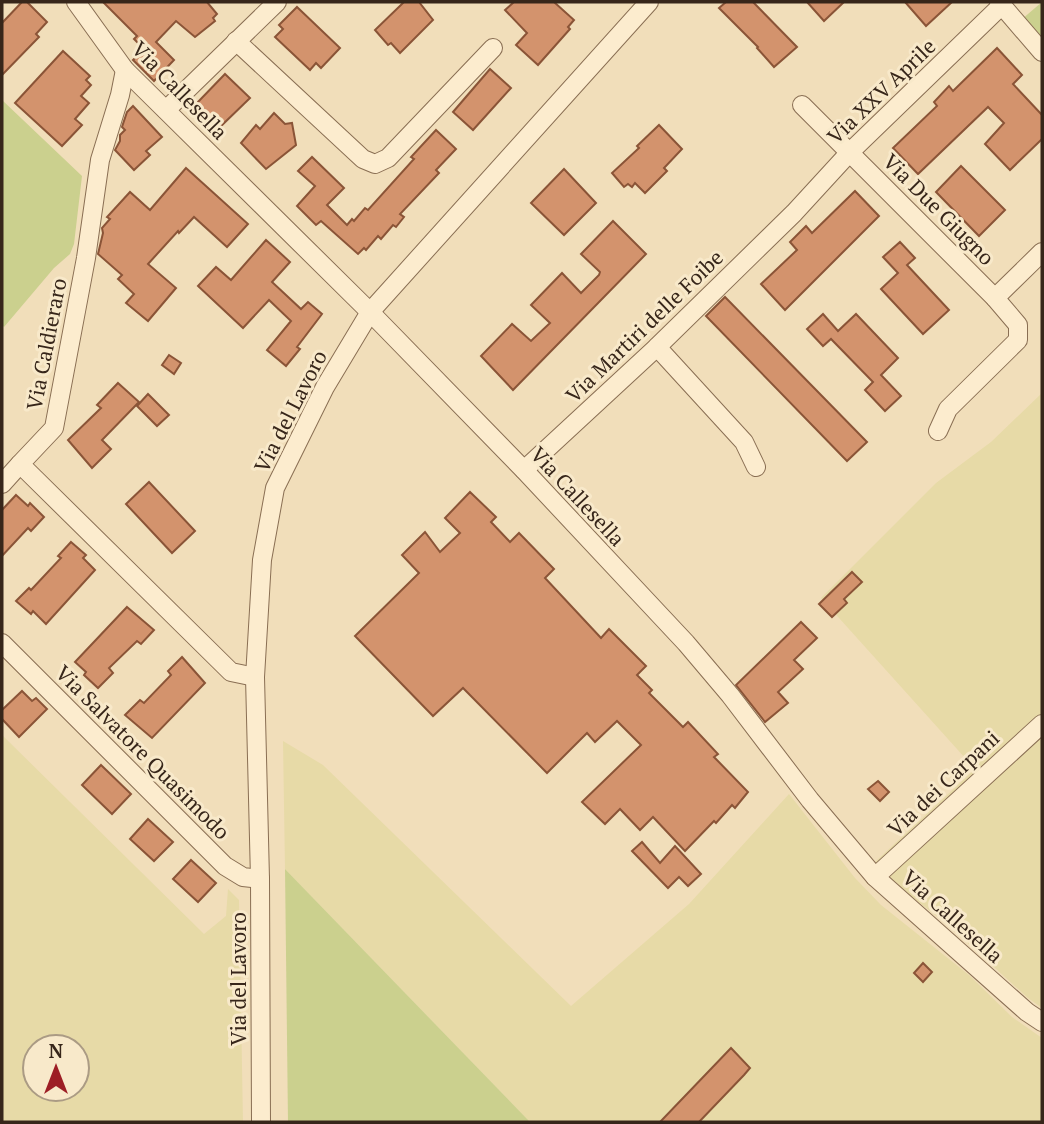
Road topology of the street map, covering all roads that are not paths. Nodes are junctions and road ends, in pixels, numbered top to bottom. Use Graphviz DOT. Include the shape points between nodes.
graph roads {
  1 [pos="76,2"];
  2 [pos="277,2"];
  3 [pos="649,2"];
  4 [pos="1000,3"];
  5 [pos="236,41"];
  6 [pos="493,48"];
  7 [pos="1042,52"];
  8 [pos="125,70"];
  9 [pos="802,105"];
  10 [pos="166,110"];
  11 [pos="850,152"];
  12 [pos="794,213"];
  13 [pos="1042,252"];
  14 [pos="995,298"];
  15 [pos="370,312"];
  16 [pos="657,347"];
  17 [pos="938,431"];
  18 [pos="20,464"];
  19 [pos="756,467"];
  20 [pos="524,470"];
  21 [pos="2,484"];
  22 [pos="2,643"];
  23 [pos="255,677"];
  24 [pos="1042,723"];
  25 [pos="875,877"];
  26 [pos="260,879"];
  27 [pos="1042,1022"];
  28 [pos="261,1122"];
  1 -- 8 [label="street, Via Callesella"];
  2 -- 5 [label="street"];
  3 -- 15 [label="street, Via del Lavoro"];
  4 -- 7 [label="street"];
  4 -- 11 [label="street, Via XXV Aprile"];
  5 -- 6 [label="street" via="363,159 375,164 388,159"];
  5 -- 10 [label="street"];
  8 -- 10 [label="street, Via Callesella"];
  8 -- 18 [label="street, Via Caldieraro" via="100,160 54,428"];
  9 -- 11 [label="street, Via Due Giugno"];
  10 -- 15 [label="street, Via Callesella"];
  11 -- 12 [label="street, Via XXV Aprile"];
  11 -- 14 [label="street, Via Due Giugno"];
  12 -- 16 [label="street, Via Martiri delle Foibe"];
  13 -- 14 [label="street, Via Due Giugno"];
  14 -- 17 [label="street, Via Due Giugno" via="1018,325 1018,340 948,409"];
  15 -- 20 [label="street, Via Callesella"];
  15 -- 23 [label="street, Via del Lavoro" via="325,387 275,488 262,560"];
  16 -- 19 [label="street" via="744,442"];
  16 -- 20 [label="street, Via Martiri delle Foibe"];
  18 -- 21 [label="street, Via Caldieraro"];
  18 -- 23 [label="street" via="231,672"];
  20 -- 25 [label="street, Via Callesella" via="686,643"];
  22 -- 26 [label="street, Via Salvatore Quasimodo" via="225,866 243,877"];
  23 -- 26 [label="street, Via del Lavoro"];
  24 -- 25 [label="street, Via dei Carpani"];
  25 -- 27 [label="street, Via Callesella"];
  26 -- 28 [label="street, Via del Lavoro"];
}
